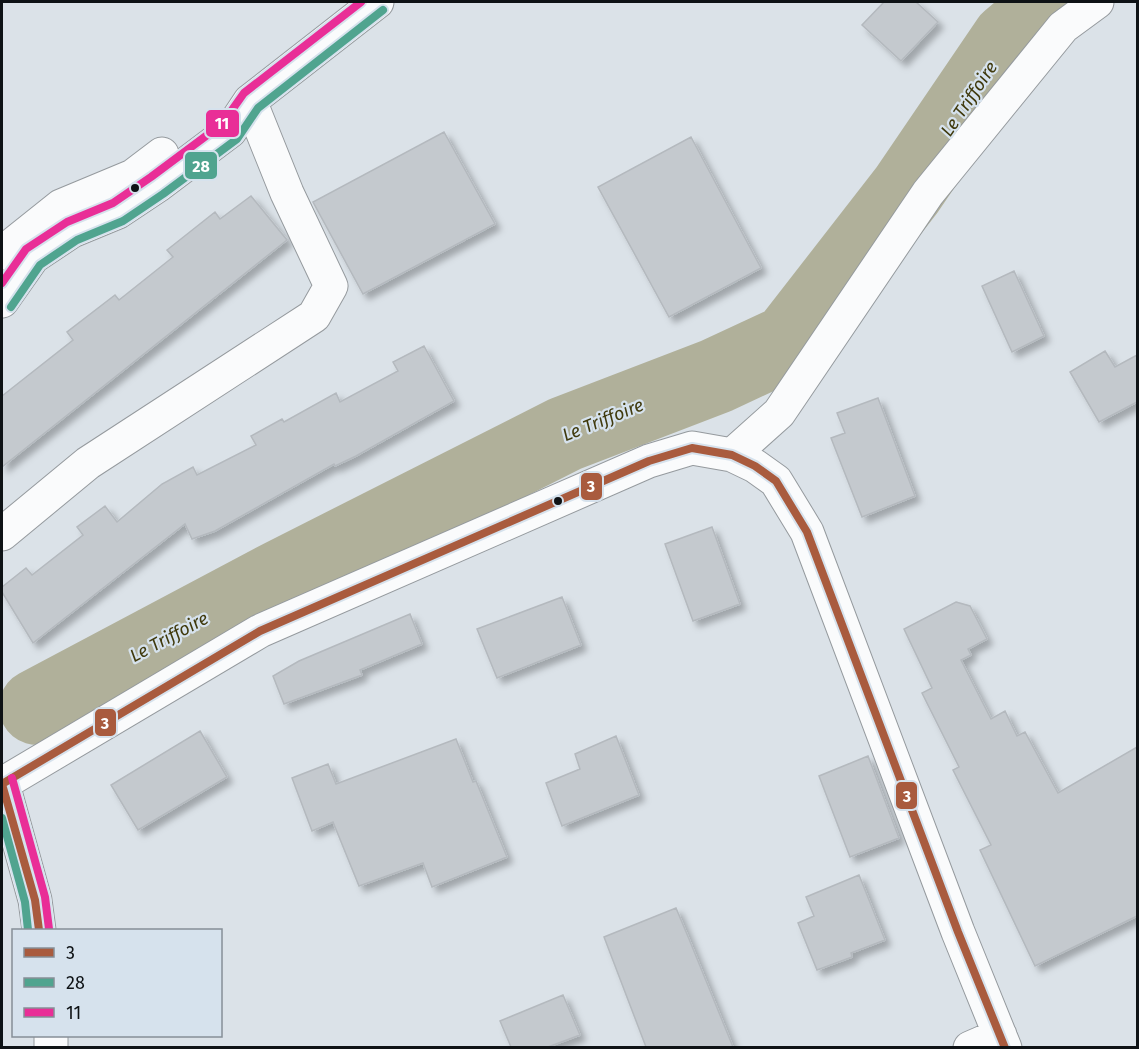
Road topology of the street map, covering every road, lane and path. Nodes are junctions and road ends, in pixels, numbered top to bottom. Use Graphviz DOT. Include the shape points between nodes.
graph roads {
  1 [pos="1097,2"];
  2 [pos="364,6"];
  3 [pos="250,101"];
  4 [pos="2,253"];
  5 [pos="2,301"];
  6 [pos="732,455"];
  7 [pos="2,534"];
  8 [pos="2,782"];
  9 [pos="39,929"];
  10 [pos="1002,1041"];
  11 [pos="970,1047"];
  1 -- 6 [label="street" via="1063,27 928,193 779,413"];
  2 -- 3 [label="street"];
  3 -- 4 [label="street" via="219,111 133,176 61,206"];
  3 -- 5 [label="street" via="230,132 157,186 118,212 72,231 33,257"];
  3 -- 7 [label="street" via="330,286 314,316 88,463"];
  6 -- 8 [label="street" via="692,448 648,461 260,631"];
  6 -- 10 [label="street" via="776,481 807,532"];
  8 -- 9 [label="street" via="35,900"];
  10 -- 11 [label="street"];
}
